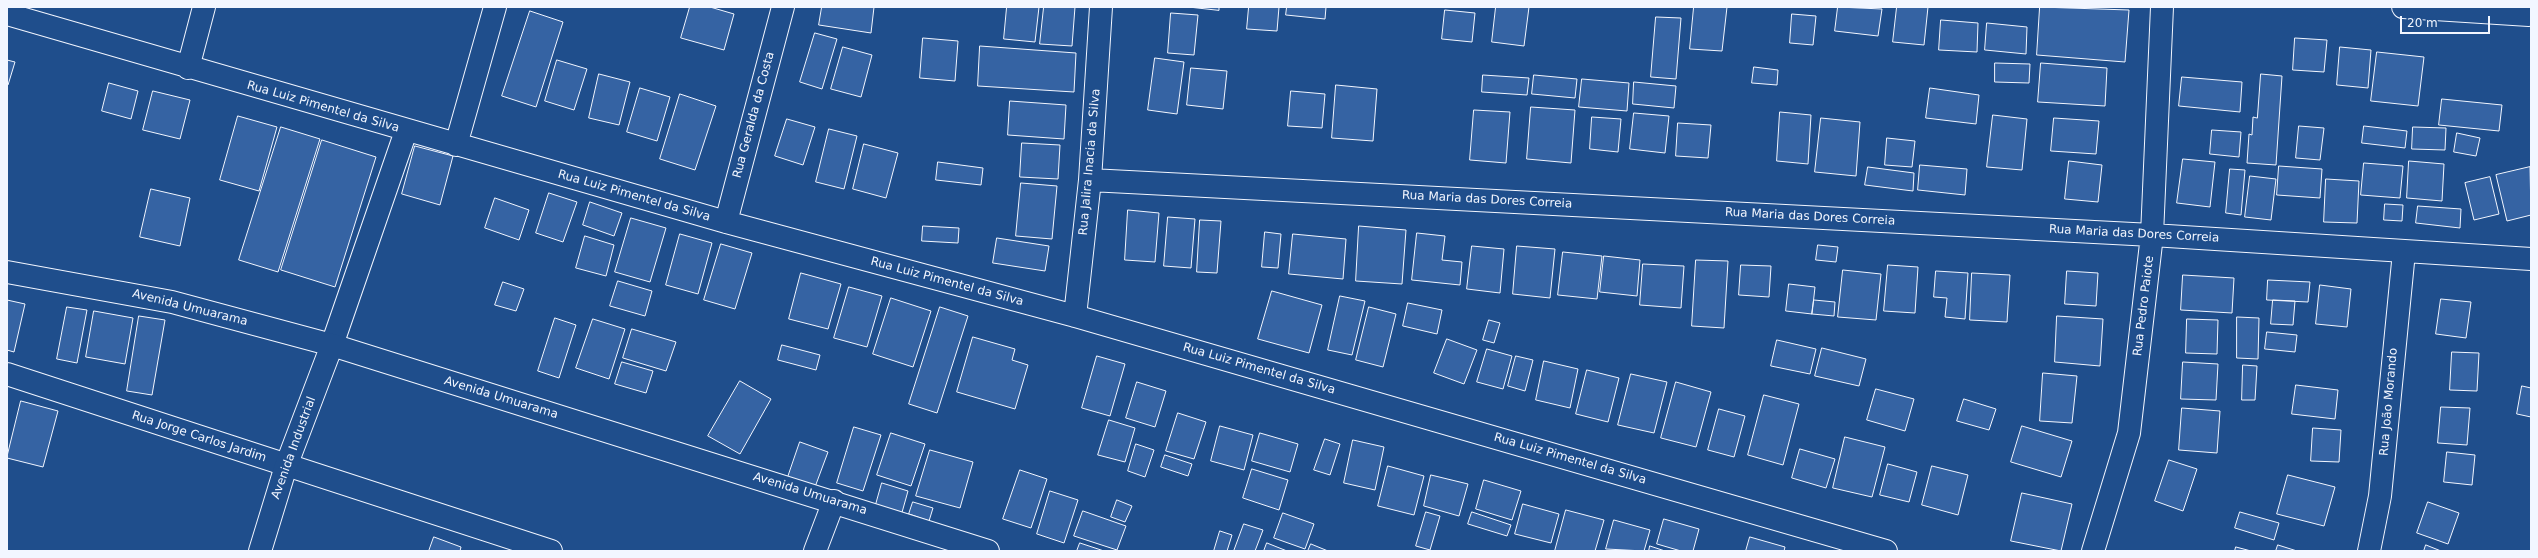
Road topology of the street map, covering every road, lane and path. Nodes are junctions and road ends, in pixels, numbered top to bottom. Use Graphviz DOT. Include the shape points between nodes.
graph roads {
  1 [pos="204,7"];
  2 [pos="495,7"];
  3 [pos="783,7"];
  4 [pos="1102,7"];
  5 [pos="2162,7"];
  6 [pos="2403,7"];
  7 [pos="7,14"];
  8 [pos="2529,14"];
  9 [pos="188,68"];
  10 [pos="406,130"];
  11 [pos="456,145"];
  12 [pos="1090,180"];
  13 [pos="726,222"];
  14 [pos="2152,235"];
  15 [pos="2404,252"];
  16 [pos="2531,259"];
  17 [pos="7,272"];
  18 [pos="1075,316"];
  19 [pos="332,345"];
  20 [pos="7,374"];
  21 [pos="286,466"];
  22 [pos="834,501"];
  23 [pos="260,551"];
  24 [pos="551,551"];
  25 [pos="815,551"];
  26 [pos="988,551"];
  27 [pos="1886,551"];
  28 [pos="2093,551"];
  29 [pos="2369,551"];
  1 -- 9 [label="street"];
  2 -- 11 [label="street"];
  3 -- 13 [label="street, Rua Geralda da Costa"];
  4 -- 12 [label="street, Rua Jalira Inacia da Silva"];
  5 -- 14 [label="street, Rua Pedro Paiote"];
  6 -- 8 [label="street"];
  7 -- 9 [label="street, Rua Luiz Pimentel da Silva"];
  9 -- 10 [label="street, Rua Luiz Pimentel da Silva"];
  10 -- 11 [label="street, Rua Luiz Pimentel da Silva"];
  10 -- 19 [label="street, Avenida Industrial"];
  11 -- 13 [label="street, Rua Luiz Pimentel da Silva"];
  12 -- 14 [label="street, Rua Maria das Dores Correia"];
  12 -- 18 [label="street, Rua Jalira Inacia da Silva"];
  13 -- 18 [label="street, Rua Luiz Pimentel da Silva"];
  14 -- 15 [label="street, Rua Maria das Dores Correia"];
  14 -- 28 [label="street, Rua Pedro Paiote" via="2129,432"];
  15 -- 16 [label="street, Rua Maria das Dores Correia"];
  15 -- 29 [label="street, Rua João Morando" via="2380,496"];
  17 -- 19 [label="street, Avenida Umuarama" via="172,302"];
  18 -- 27 [label="street, Rua Luiz Pimentel da Silva"];
  19 -- 21 [label="street, Avenida Industrial"];
  19 -- 22 [label="street, Avenida Umuarama"];
  20 -- 21 [label="street, Rua Jorge Carlos Jardim"];
  21 -- 23 [label="street, Avenida Industrial"];
  21 -- 24 [label="street, Rua Jorge Carlos Jardim"];
  22 -- 25 [label="street"];
  22 -- 26 [label="street, Avenida Umuarama"];
}
